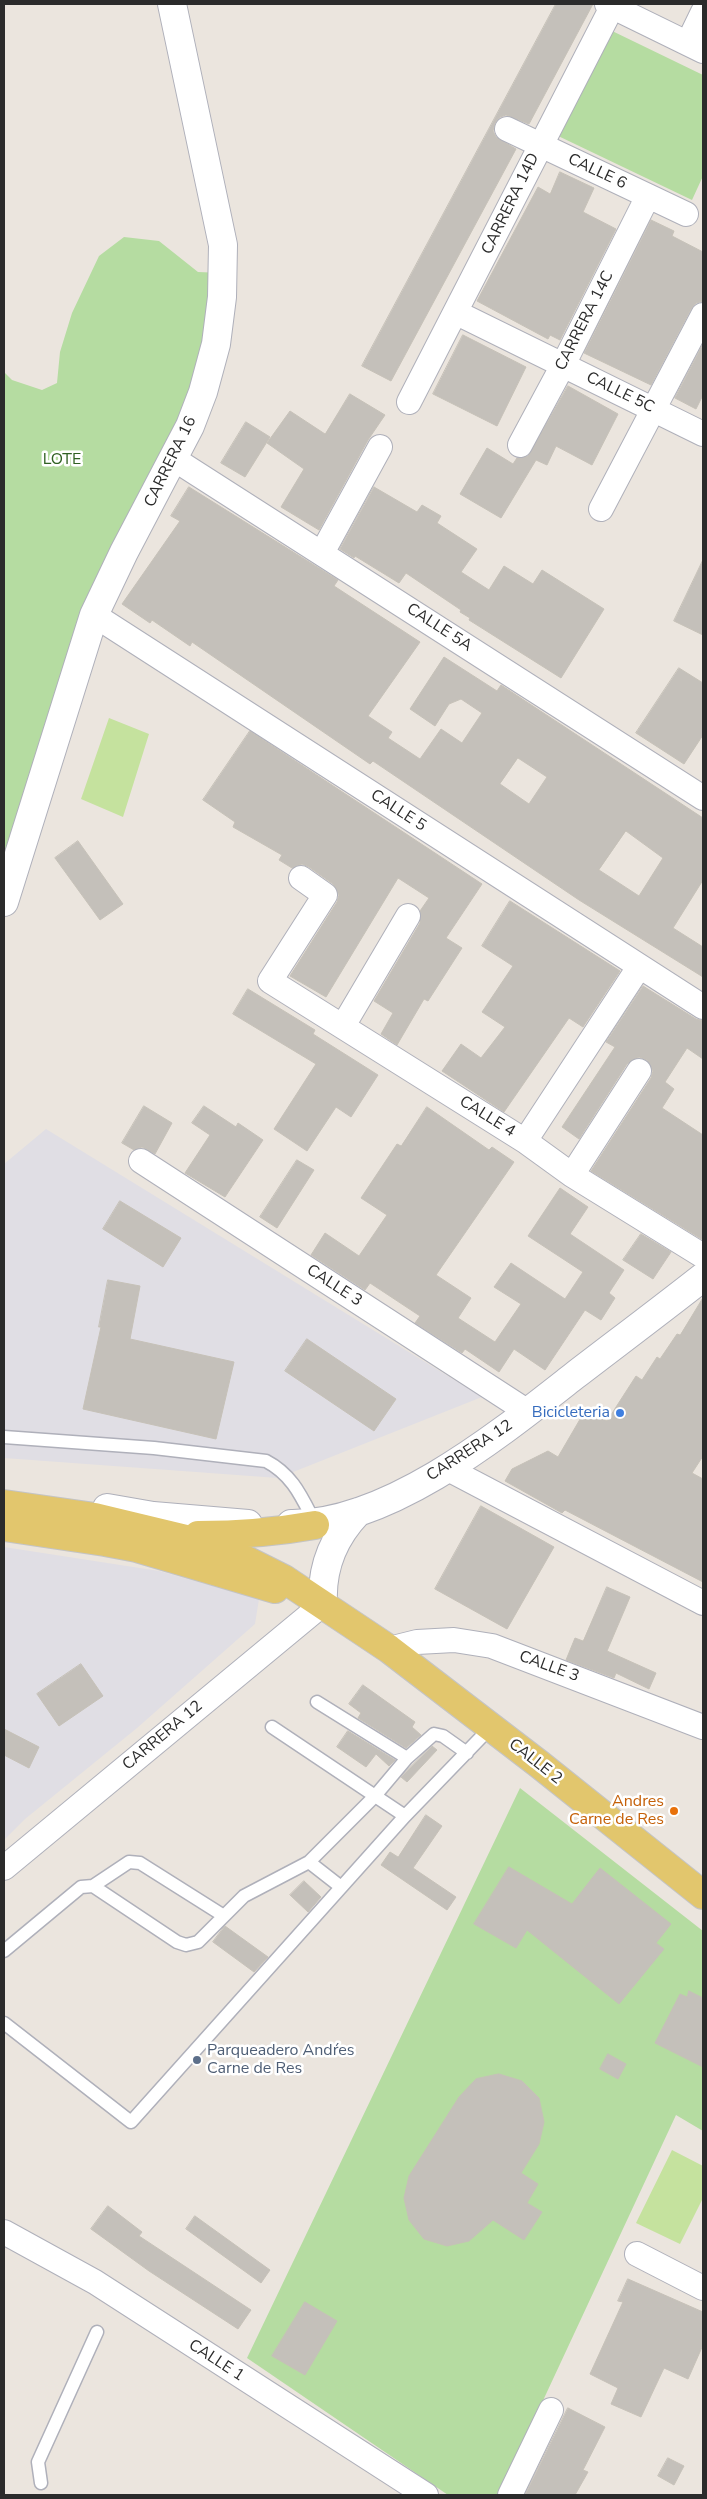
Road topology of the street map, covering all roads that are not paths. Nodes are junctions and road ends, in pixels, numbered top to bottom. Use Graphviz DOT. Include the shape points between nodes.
graph roads {
  1 [pos="172,4"];
  2 [pos="610,5"];
  3 [pos="703,12"];
  4 [pos="696,47"];
  5 [pos="507,129"];
  6 [pos="540,145"];
  7 [pos="648,196"];
  8 [pos="686,214"];
  9 [pos="456,313"];
  10 [pos="703,315"];
  11 [pos="563,365"];
  12 [pos="409,402"];
  13 [pos="653,409"];
  14 [pos="703,434"];
  15 [pos="520,445"];
  16 [pos="380,447"];
  17 [pos="174,458"];
  18 [pos="601,509"];
  19 [pos="322,553"];
  20 [pos="94,615"];
  21 [pos="703,798"];
  22 [pos="300,878"];
  23 [pos="4,902"];
  24 [pos="408,916"];
  25 [pos="639,967"];
  26 [pos="703,1007"];
  27 [pos="343,1026"];
  28 [pos="639,1071"];
  29 [pos="525,1141"];
  30 [pos="141,1161"];
  31 [pos="572,1175"];
  32 [pos="703,1256"];
  33 [pos="700,1284"];
  34 [pos="528,1412"];
  35 [pos="4,1437"];
  36 [pos="448,1469"];
  37 [pos="4,1493"];
  38 [pos="4,1504"];
  39 [pos="358,1512"];
  40 [pos="315,1525"];
  41 [pos="4,1527"];
  42 [pos="154,1531"];
  43 [pos="703,1603"];
  44 [pos="323,1604"];
  45 [pos="389,1649"];
  46 [pos="317,1702"];
  47 [pos="272,1727"];
  48 [pos="491,1727"];
  49 [pos="703,1727"];
  50 [pos="467,1753"];
  51 [pos="407,1758"];
  52 [pos="374,1796"];
  53 [pos="405,1816"];
  54 [pos="309,1862"];
  55 [pos="4,1868"];
  56 [pos="93,1886"];
  57 [pos="341,1887"];
  58 [pos="703,1895"];
  59 [pos="224,1916"];
  60 [pos="4,1951"];
  61 [pos="4,2023"];
  62 [pos="4,2232"];
  63 [pos="637,2254"];
  64 [pos="703,2288"];
  65 [pos="97,2332"];
  66 [pos="551,2410"];
  67 [pos="41,2483"];
  68 [pos="426,2495"];
  69 [pos="510,2495"];
  1 -- 17 [label="street, CARRERA 16" via="223,245 222,297 216,344 203,392"];
  2 -- 4 [label="street"];
  2 -- 6 [label="street, CARRERA 14D"];
  3 -- 4 [label="street"];
  5 -- 6 [label="street, CALLE 6"];
  6 -- 7 [label="street, CALLE 6"];
  6 -- 9 [label="street, CARRERA 14D"];
  7 -- 8 [label="street, CALLE 6"];
  7 -- 11 [label="street, CARRERA 14C"];
  9 -- 11 [label="street, CALLE 5C"];
  9 -- 12 [label="street, CARRERA 14D"];
  10 -- 13 [label="street"];
  11 -- 13 [label="street, CALLE 5C"];
  11 -- 15 [label="street, CARRERA 14C"];
  13 -- 14 [label="street, CALLE 5C"];
  13 -- 18 [label="street"];
  16 -- 19 [label="street"];
  17 -- 19 [label="street, CALLE 5A"];
  17 -- 20 [label="street, CARRERA 16"];
  19 -- 21 [label="street, CALLE 5A"];
  20 -- 23 [label="street, CARRERA 16"];
  20 -- 25 [label="street, CALLE 5"];
  22 -- 27 [label="street, CALLE 4" via="325,895 270,981"];
  24 -- 27 [label="street"];
  25 -- 26 [label="street, CALLE 5"];
  25 -- 29 [label="street"];
  27 -- 29 [label="street, CALLE 4"];
  28 -- 31 [label="street"];
  29 -- 31 [label="street, CALLE 4"];
  30 -- 34 [label="street, CALLE 3"];
  31 -- 32 [label="street, CALLE 4"];
  33 -- 34 [label="street, CARRERA 12"];
  34 -- 36 [label="street, CARRERA 12"];
  35 -- 40 [label="lane" via="154,1448 266,1461 281,1469 296,1488"];
  36 -- 39 [label="street, CARRERA 12"];
  36 -- 43 [label="street"];
  37 -- 40 [label="street, CARRERA 12" via="153,1516 245,1524"];
  38 -- 42 [label="main road" via="95,1517"];
  39 -- 40 [label="street, CARRERA 12"];
  39 -- 44 [label="street" via="341,1531 330,1554 324,1578"];
  40 -- 42 [label="main road" via="235,1536"];
  41 -- 42 [label="main road"];
  41 -- 44 [label="main road" via="137,1548"];
  42 -- 44 [label="main road, CALLE 2" via="199,1542 242,1558"];
  44 -- 45 [label="main road, CALLE 2"];
  44 -- 55 [label="street, CARRERA 12"];
  45 -- 48 [label="main road, CALLE 2"];
  45 -- 49 [label="street, CALLE 3" via="417,1642 454,1640 492,1646"];
  46 -- 51 [label="lane"];
  47 -- 52 [label="lane"];
  48 -- 50 [label="lane"];
  48 -- 58 [label="main road, CALLE 2"];
  50 -- 51 [label="lane" via="443,1736 434,1734"];
  50 -- 53 [label="lane"];
  51 -- 52 [label="lane"];
  52 -- 53 [label="lane"];
  52 -- 54 [label="lane"];
  53 -- 57 [label="lane"];
  54 -- 57 [label="lane"];
  54 -- 59 [label="lane" via="244,1896"];
  56 -- 59 [label="lane" via="130,1862 140,1863"];
  56 -- 59 [label="lane" via="186,1945 198,1942"];
  56 -- 60 [label="lane" via="80,1887"];
  57 -- 61 [label="lane" via="131,2122"];
  62 -- 68 [label="street, CALLE 1" via="95,2282"];
  63 -- 64 [label="street"];
  65 -- 67 [label="lane" via="38,2462"];
  66 -- 69 [label="street"];
}
